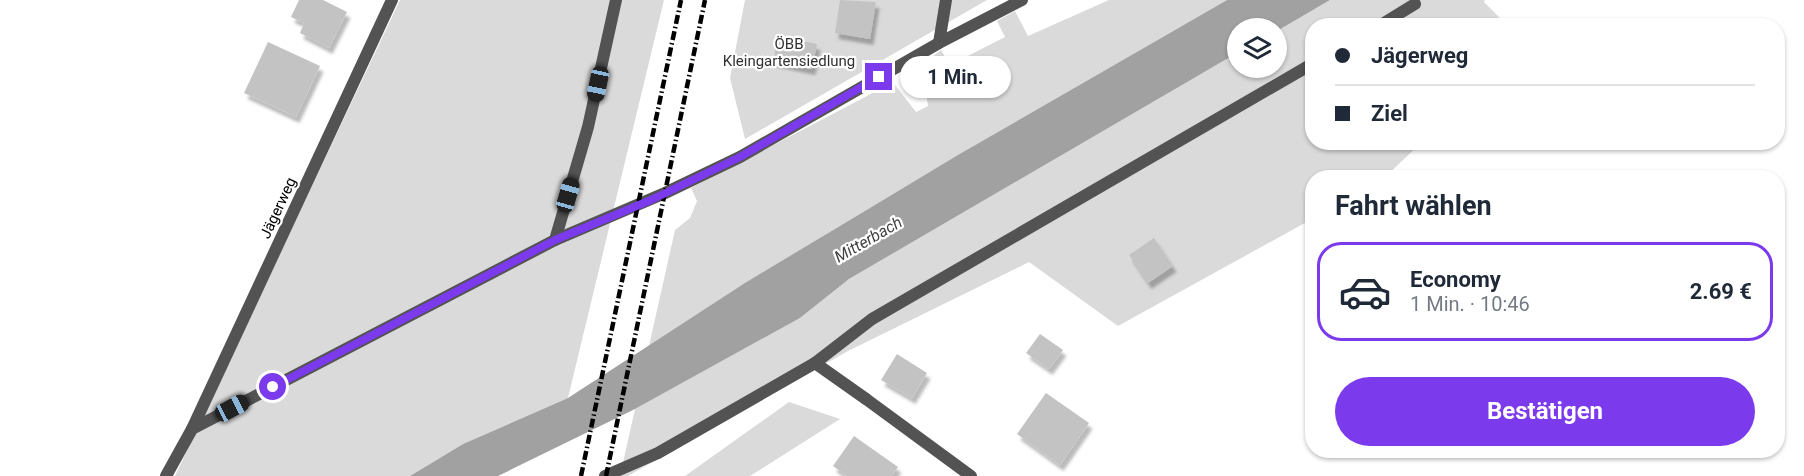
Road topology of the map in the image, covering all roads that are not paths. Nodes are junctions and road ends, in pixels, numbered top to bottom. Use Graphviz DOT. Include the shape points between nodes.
graph roads {
  1 [pos="392,0"];
  2 [pos="616,0"];
  3 [pos="946,0"];
  4 [pos="1022,0"];
  5 [pos="1415,4"];
  6 [pos="1392,18"];
  7 [pos="939,43"];
  8 [pos="1305,68"];
  9 [pos="555,240"];
  10 [pos="815,363"];
  11 [pos="192,429"];
  12 [pos="166,476"];
  13 [pos="604,476"];
  14 [pos="971,476"];
  1 -- 11 [label="street, Jägerweg"];
  2 -- 9 [label="street" via="588,127"];
  3 -- 7 [label="street"];
  4 -- 7 [label="street"];
  5 -- 6 [label="street"];
  7 -- 9 [label="street" via="740,157 656,198"];
  8 -- 10 [label="street" via="872,319"];
  9 -- 11 [label="street"];
  10 -- 13 [label="street" via="658,453"];
  10 -- 14 [label="street"];
  11 -- 12 [label="street, Jägerweg"];
}
